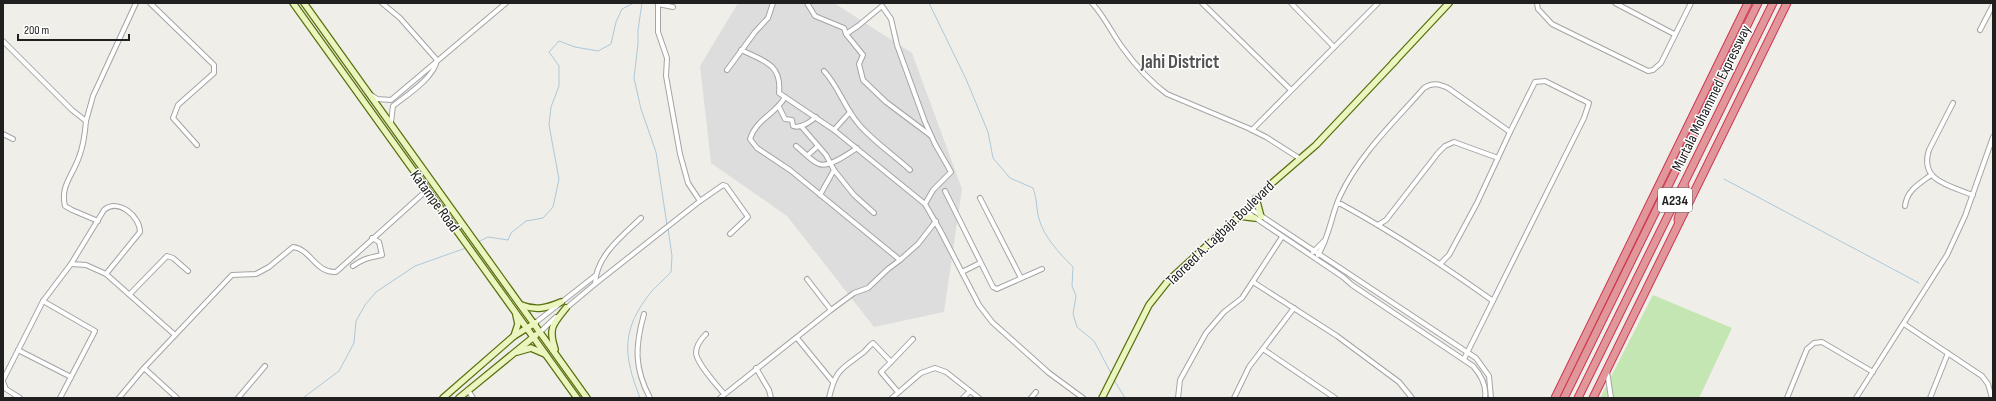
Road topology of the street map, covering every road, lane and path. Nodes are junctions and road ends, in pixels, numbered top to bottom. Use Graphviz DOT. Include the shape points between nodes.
graph roads {
  1 [pos="136,3"];
  2 [pos="150,3"];
  3 [pos="293,3"];
  4 [pos="304,3"];
  5 [pos="382,3"];
  6 [pos="506,3"];
  7 [pos="773,3"];
  8 [pos="807,3"];
  9 [pos="1092,3"];
  10 [pos="1202,3"];
  11 [pos="1291,3"];
  12 [pos="1378,3"];
  13 [pos="1449,3"];
  14 [pos="1537,3"];
  15 [pos="1615,3"];
  16 [pos="1691,3"];
  17 [pos="1748,3"];
  18 [pos="1758,3"];
  19 [pos="1773,3"];
  20 [pos="1787,3"];
  21 [pos="658,4"];
  22 [pos="1624,5"];
  23 [pos="1993,5"];
  24 [pos="673,7"];
  25 [pos="1980,30"];
  26 [pos="846,34"];
  27 [pos="1674,34"];
  28 [pos="3,41"];
  29 [pos="1334,47"];
  30 [pos="741,50"];
  31 [pos="437,60"];
  32 [pos="1396,60"];
  33 [pos="727,70"];
  34 [pos="824,70"];
  35 [pos="1291,90"];
  36 [pos="1367,91"];
  37 [pos="369,93"];
  38 [pos="785,97"];
  39 [pos="1953,103"];
  40 [pos="779,107"];
  41 [pos="850,112"];
  42 [pos="816,118"];
  43 [pos="86,121"];
  44 [pos="391,122"];
  45 [pos="801,126"];
  46 [pos="834,130"];
  47 [pos="1252,130"];
  48 [pos="1510,132"];
  49 [pos="3,134"];
  50 [pos="931,136"];
  51 [pos="1993,137"];
  52 [pos="13,139"];
  53 [pos="197,145"];
  54 [pos="796,146"];
  55 [pos="818,146"];
  56 [pos="857,148"];
  57 [pos="808,155"];
  58 [pos="1299,158"];
  59 [pos="1498,158"];
  60 [pos="831,163"];
  61 [pos="1666,169"];
  62 [pos="834,170"];
  63 [pos="910,170"];
  64 [pos="1931,175"];
  65 [pos="1687,176"];
  66 [pos="428,190"];
  67 [pos="945,191"];
  68 [pos="820,195"];
  69 [pos="1973,195"];
  70 [pos="980,198"];
  71 [pos="1256,198"];
  72 [pos="700,201"];
  73 [pos="925,204"];
  74 [pos="1337,204"];
  75 [pos="1905,206"];
  76 [pos="1247,209"];
  77 [pos="874,213"];
  78 [pos="1653,215"];
  79 [pos="1239,216"];
  80 [pos="641,218"];
  81 [pos="1258,218"];
  82 [pos="98,221"];
  83 [pos="936,221"];
  84 [pos="1378,225"];
  85 [pos="1676,230"];
  86 [pos="730,234"];
  87 [pos="1282,237"];
  88 [pos="372,238"];
  89 [pos="1326,240"];
  90 [pos="1314,251"];
  91 [pos="1319,254"];
  92 [pos="1311,256"];
  93 [pos="1316,259"];
  94 [pos="900,260"];
  95 [pos="980,263"];
  96 [pos="71,264"];
  97 [pos="1440,264"];
  98 [pos="353,266"];
  99 [pos="1042,269"];
  100 [pos="188,271"];
  101 [pos="962,272"];
  102 [pos="106,274"];
  103 [pos="596,275"];
  104 [pos="1021,278"];
  105 [pos="807,279"];
  106 [pos="1253,282"];
  107 [pos="595,284"];
  108 [pos="130,294"];
  109 [pos="44,301"];
  110 [pos="1493,301"];
  111 [pos="561,302"];
  112 [pos="520,304"];
  113 [pos="566,308"];
  114 [pos="1294,308"];
  115 [pos="831,310"];
  116 [pos="516,313"];
  117 [pos="644,314"];
  118 [pos="535,323"];
  119 [pos="1904,324"];
  120 [pos="527,328"];
  121 [pos="540,332"];
  122 [pos="706,334"];
  123 [pos="175,335"];
  124 [pos="514,336"];
  125 [pos="534,337"];
  126 [pos="798,338"];
  127 [pos="913,339"];
  128 [pos="1263,349"];
  129 [pos="18,350"];
  130 [pos="1467,353"];
  131 [pos="1948,353"];
  132 [pos="547,355"];
  133 [pos="557,355"];
  134 [pos="510,356"];
  135 [pos="1464,359"];
  136 [pos="891,362"];
  137 [pos="265,366"];
  138 [pos="144,368"];
  139 [pos="756,368"];
  140 [pos="1607,371"];
  141 [pos="1873,372"];
  142 [pos="71,377"];
  143 [pos="3,381"];
  144 [pos="833,382"];
  145 [pos="468,390"];
  146 [pos="970,391"];
  147 [pos="898,392"];
  148 [pos="1036,392"];
  149 [pos="724,394"];
  150 [pos="20,398"];
  151 [pos="60,398"];
  152 [pos="119,398"];
  153 [pos="177,398"];
  154 [pos="238,398"];
  155 [pos="443,398"];
  156 [pos="459,398"];
  157 [pos="473,398"];
  158 [pos="577,398"];
  159 [pos="587,398"];
  160 [pos="650,398"];
  161 [pos="720,398"];
  162 [pos="771,398"];
  163 [pos="829,398"];
  164 [pos="892,398"];
  165 [pos="963,398"];
  166 [pos="979,398"];
  167 [pos="1032,398"];
  168 [pos="1083,398"];
  169 [pos="1102,398"];
  170 [pos="1178,398"];
  171 [pos="1234,398"];
  172 [pos="1335,398"];
  173 [pos="1412,398"];
  174 [pos="1485,398"];
  175 [pos="1491,398"];
  176 [pos="1555,398"];
  177 [pos="1564,398"];
  178 [pos="1578,398"];
  179 [pos="1593,398"];
  180 [pos="1612,398"];
  181 [pos="1787,398"];
  182 [pos="1856,398"];
  183 [pos="1930,398"];
  184 [pos="1992,398"];
  1 -- 43 [label="street" via="93,96"];
  2 -- 53 [label="street" via="214,65 214,73 178,105 173,118"];
  3 -- 66 [label="main road, Katampe Road"];
  4 -- 37 [label="main road, Katampe Road"];
  5 -- 31 [label="street" via="400,18"];
  6 -- 31 [label="street"];
  7 -- 30 [label="street" via="768,18"];
  8 -- 26 [label="street" via="815,16 844,28"];
  9 -- 47 [label="street" via="1142,73 1159,89"];
  10 -- 35 [label="street"];
  11 -- 29 [label="street"];
  12 -- 29 [label="street"];
  13 -- 36 [label="main road, Taoreed A. Lagbaja Boulevard"];
  14 -- 27 [label="street" via="1538,9 1552,24 1648,71 1661,63"];
  15 -- 22 [label="street"];
  16 -- 27 [label="street"];
  17 -- 61 [label="highway, Murtala Mohammed Expressway"];
  18 -- 78 [label="highway, Murtala Mohammed Expressway / A234"];
  19 -- 65 [label="highway, Murtala Mohammed Expressway / A234"];
  20 -- 85 [label="highway, Murtala Mohammed Expressway"];
  21 -- 24 [label="street"];
  21 -- 72 [label="street" via="658,32 667,58 666,76 680,154 688,183"];
  22 -- 27 [label="street"];
  23 -- 25 [label="street"];
  26 -- 50 [label="street" via="863,56 859,64 863,80 886,102"];
  26 -- 50 [label="street" via="882,6 891,19 906,70"];
  28 -- 43 [label="street"];
  29 -- 35 [label="street"];
  30 -- 33 [label="street"];
  30 -- 38 [label="street" via="775,69 780,81 779,93"];
  31 -- 37 [label="street" via="391,100 377,99"];
  31 -- 44 [label="street" via="434,70 420,85 393,106"];
  32 -- 36 [label="main road, Taoreed A. Lagbaja Boulevard"];
  34 -- 41 [label="street"];
  35 -- 47 [label="street"];
  36 -- 58 [label="main road, Taoreed A. Lagbaja Boulevard" via="1316,145"];
  37 -- 44 [label="main road, Katampe Road"];
  38 -- 40 [label="street"];
  38 -- 42 [label="street"];
  39 -- 64 [label="street" via="1927,157 1927,168"];
  40 -- 45 [label="street" via="785,119 792,120 793,126"];
  40 -- 68 [label="street" via="758,124 751,134 751,143"];
  41 -- 46 [label="street"];
  41 -- 63 [label="street" via="858,125"];
  42 -- 45 [label="street"];
  42 -- 46 [label="street"];
  43 -- 82 [label="street" via="83,145 64,186 63,198 65,206"];
  44 -- 112 [label="main road, Katampe Road"];
  45 -- 55 [label="street"];
  46 -- 56 [label="street"];
  47 -- 58 [label="street"];
  48 -- 59 [label="street"];
  48 -- 74 [label="street" via="1448,88 1430,84 1356,167"];
  48 -- 110 [label="street" via="1535,82 1545,81 1589,103 1584,118"];
  49 -- 52 [label="street"];
  50 -- 73 [label="street" via="951,172 933,190"];
  51 -- 69 [label="street"];
  54 -- 57 [label="street"];
  55 -- 57 [label="street"];
  55 -- 60 [label="street"];
  56 -- 60 [label="street"];
  56 -- 73 [label="street"];
  57 -- 60 [label="street" via="820,164"];
  58 -- 71 [label="main road, Taoreed A. Lagbaja Boulevard"];
  59 -- 84 [label="street" via="1454,142 1445,146 1386,220"];
  59 -- 97 [label="street" via="1449,255"];
  60 -- 62 [label="street"];
  61 -- 78 [label="highway"];
  61 -- 176 [label="highway, Murtala Mohammed Expressway"];
  62 -- 68 [label="street"];
  62 -- 77 [label="street" via="854,195"];
  64 -- 69 [label="street"];
  64 -- 75 [label="street" via="1908,194"];
  65 -- 85 [label="highway"];
  65 -- 178 [label="highway, Murtala Mohammed Expressway / A234"];
  66 -- 88 [label="street"];
  66 -- 116 [label="main road, Katampe Road"];
  67 -- 95 [label="street"];
  68 -- 94 [label="street"];
  69 -- 119 [label="street" via="1947,255"];
  70 -- 104 [label="street"];
  71 -- 76 [label="main road, Taoreed A. Lagbaja Boulevard"];
  71 -- 81 [label="main road"];
  72 -- 86 [label="street" via="723,185 726,186 748,217"];
  72 -- 107 [label="street"];
  73 -- 83 [label="street"];
  74 -- 84 [label="street"];
  74 -- 89 [label="street"];
  76 -- 79 [label="main road, Taoreed A. Lagbaja Boulevard"];
  76 -- 81 [label="street"];
  78 -- 177 [label="highway, Murtala Mohammed Expressway / A234"];
  79 -- 81 [label="main road"];
  79 -- 169 [label="main road, Taoreed A. Lagbaja Boulevard" via="1172,276 1149,305"];
  80 -- 103 [label="street" via="604,256"];
  81 -- 87 [label="street"];
  81 -- 90 [label="street"];
  82 -- 96 [label="street"];
  82 -- 102 [label="street" via="109,206 117,205 130,213 140,226 140,232"];
  83 -- 94 [label="street" via="918,244"];
  83 -- 101 [label="street"];
  84 -- 97 [label="street"];
  85 -- 140 [label="highway, Murtala Mohammed Expressway"];
  87 -- 92 [label="street"];
  87 -- 106 [label="street"];
  88 -- 98 [label="street" via="379,242 382,255 362,260"];
  88 -- 123 [label="street" via="336,272 321,268 301,250 293,247 269,267 256,274 232,275"];
  89 -- 90 [label="street"];
  89 -- 91 [label="street"];
  90 -- 91 [label="street"];
  90 -- 92 [label="street"];
  91 -- 93 [label="street"];
  91 -- 130 [label="street"];
  92 -- 93 [label="street"];
  93 -- 135 [label="street"];
  94 -- 115 [label="street" via="868,288 854,293"];
  95 -- 101 [label="street"];
  95 -- 104 [label="street" via="991,285 997,289"];
  96 -- 102 [label="street" via="86,265"];
  96 -- 109 [label="street"];
  97 -- 110 [label="street"];
  99 -- 104 [label="street"];
  100 -- 108 [label="street" via="174,258 167,256"];
  101 -- 168 [label="street" via="979,305 992,322 1049,373"];
  102 -- 108 [label="street"];
  103 -- 107 [label="street"];
  103 -- 111 [label="street"];
  105 -- 115 [label="street"];
  106 -- 114 [label="street"];
  106 -- 170 [label="street" via="1242,298 1224,312 1206,333 1180,380"];
  107 -- 113 [label="street"];
  108 -- 123 [label="street"];
  109 -- 129 [label="street"];
  109 -- 142 [label="street" via="95,331"];
  110 -- 130 [label="street"];
  111 -- 112 [label="main road" via="538,309 530,309"];
  111 -- 118 [label="street"];
  112 -- 118 [label="main road, Katampe Road"];
  113 -- 121 [label="street"];
  113 -- 133 [label="main road" via="552,327 550,335"];
  114 -- 128 [label="street"];
  114 -- 173 [label="street" via="1399,382"];
  115 -- 126 [label="street"];
  116 -- 120 [label="main road, Katampe Road"];
  116 -- 124 [label="main road" via="518,324"];
  117 -- 160 [label="street" via="638,336 637,357 643,384"];
  118 -- 120 [label="main road"];
  118 -- 121 [label="main road, Katampe Road"];
  119 -- 131 [label="street"];
  119 -- 141 [label="street"];
  120 -- 124 [label="main road"];
  120 -- 125 [label="main road, Katampe Road"];
  121 -- 125 [label="main road"];
  121 -- 133 [label="main road, Katampe Road"];
  122 -- 149 [label="street" via="698,342 698,360"];
  123 -- 138 [label="street"];
  124 -- 155 [label="main road"];
  125 -- 132 [label="main road, Katampe Road"];
  125 -- 134 [label="main road"];
  126 -- 139 [label="street"];
  126 -- 144 [label="street"];
  127 -- 136 [label="street"];
  128 -- 171 [label="street" via="1249,367"];
  128 -- 172 [label="street"];
  129 -- 142 [label="street"];
  129 -- 143 [label="street"];
  130 -- 135 [label="street"];
  130 -- 175 [label="street" via="1476,358 1489,376"];
  131 -- 183 [label="street"];
  131 -- 184 [label="street" via="1982,376 1988,384"];
  132 -- 134 [label="main road" via="531,348"];
  132 -- 158 [label="main road, Katampe Road"];
  133 -- 159 [label="main road, Katampe Road"];
  134 -- 145 [label="main road"];
  135 -- 174 [label="street" via="1481,376 1485,386"];
  136 -- 144 [label="street" via="873,343 848,362"];
  136 -- 147 [label="street" via="881,372"];
  137 -- 154 [label="street"];
  138 -- 152 [label="street"];
  138 -- 153 [label="street"];
  139 -- 149 [label="street"];
  139 -- 162 [label="street"];
  140 -- 179 [label="highway, Murtala Mohammed Expressway"];
  140 -- 180 [label="street"];
  141 -- 181 [label="street" via="1822,342 1814,343 1807,349"];
  141 -- 182 [label="street"];
  142 -- 151 [label="street"];
  143 -- 150 [label="street" via="6,389"];
  144 -- 163 [label="street"];
  145 -- 156 [label="main road"];
  145 -- 157 [label="street"];
  146 -- 147 [label="street" via="946,372 934,368 921,373"];
  146 -- 165 [label="street"];
  146 -- 166 [label="street"];
  147 -- 164 [label="street"];
  148 -- 167 [label="street"];
  149 -- 161 [label="street"];
}
